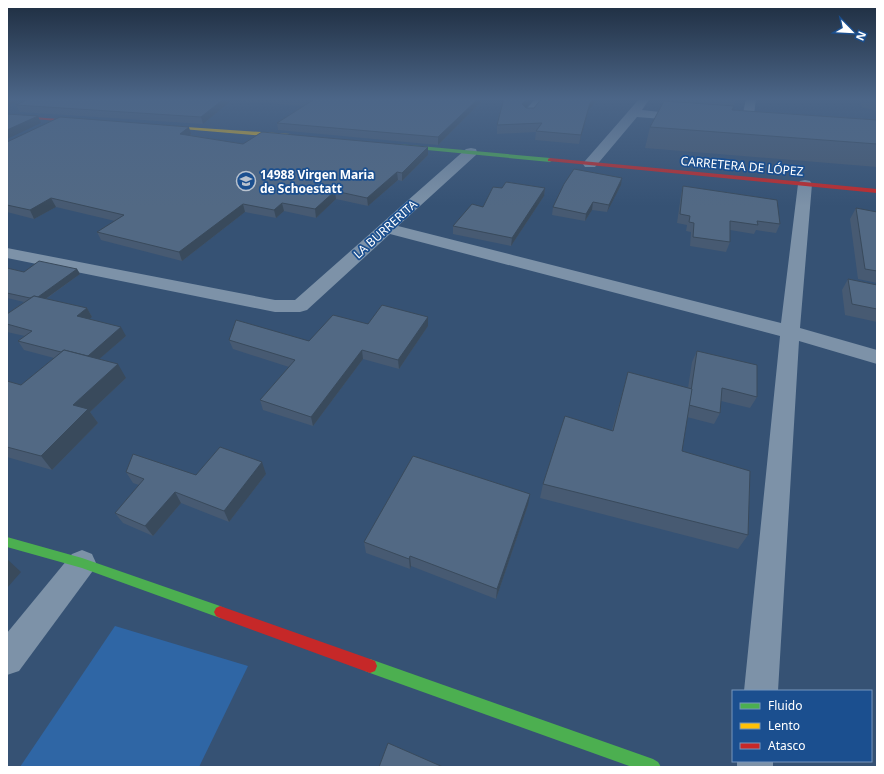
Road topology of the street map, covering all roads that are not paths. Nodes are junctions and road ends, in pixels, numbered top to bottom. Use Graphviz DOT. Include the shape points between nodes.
graph roads {
  1 [pos="257,134"];
  2 [pos="616,134"];
  3 [pos="296,137"];
  4 [pos="392,145"];
  5 [pos="471,152"];
  6 [pos="590,164"];
  7 [pos="805,184"];
  8 [pos="877,191"];
  9 [pos="386,228"];
  10 [pos="7,253"];
  11 [pos="790,332"];
  12 [pos="877,357"];
  13 [pos="7,542"];
  14 [pos="82,563"];
  15 [pos="7,659"];
  16 [pos="761,690"];
  17 [pos="653,767"];
  1 -- 3 [label="main road"];
  2 -- 6 [label="street"];
  4 -- 5 [label="main road, CARRETERA DE LÓPEZ"];
  5 -- 6 [label="main road, CARRETERA DE LÓPEZ"];
  5 -- 9 [label="street, LA BURRERITA"];
  6 -- 7 [label="main road, CARRETERA DE LÓPEZ"];
  7 -- 8 [label="main road, CARRETERA DE LÓPEZ"];
  7 -- 11 [label="street"];
  9 -- 10 [label="street, LA BURRERITA" via="300,306 275,306"];
  9 -- 11 [label="street"];
  11 -- 12 [label="street"];
  11 -- 16 [label="street"];
  13 -- 14 [label="main road"];
  14 -- 15 [label="street"];
  14 -- 17 [label="main road"];
}
